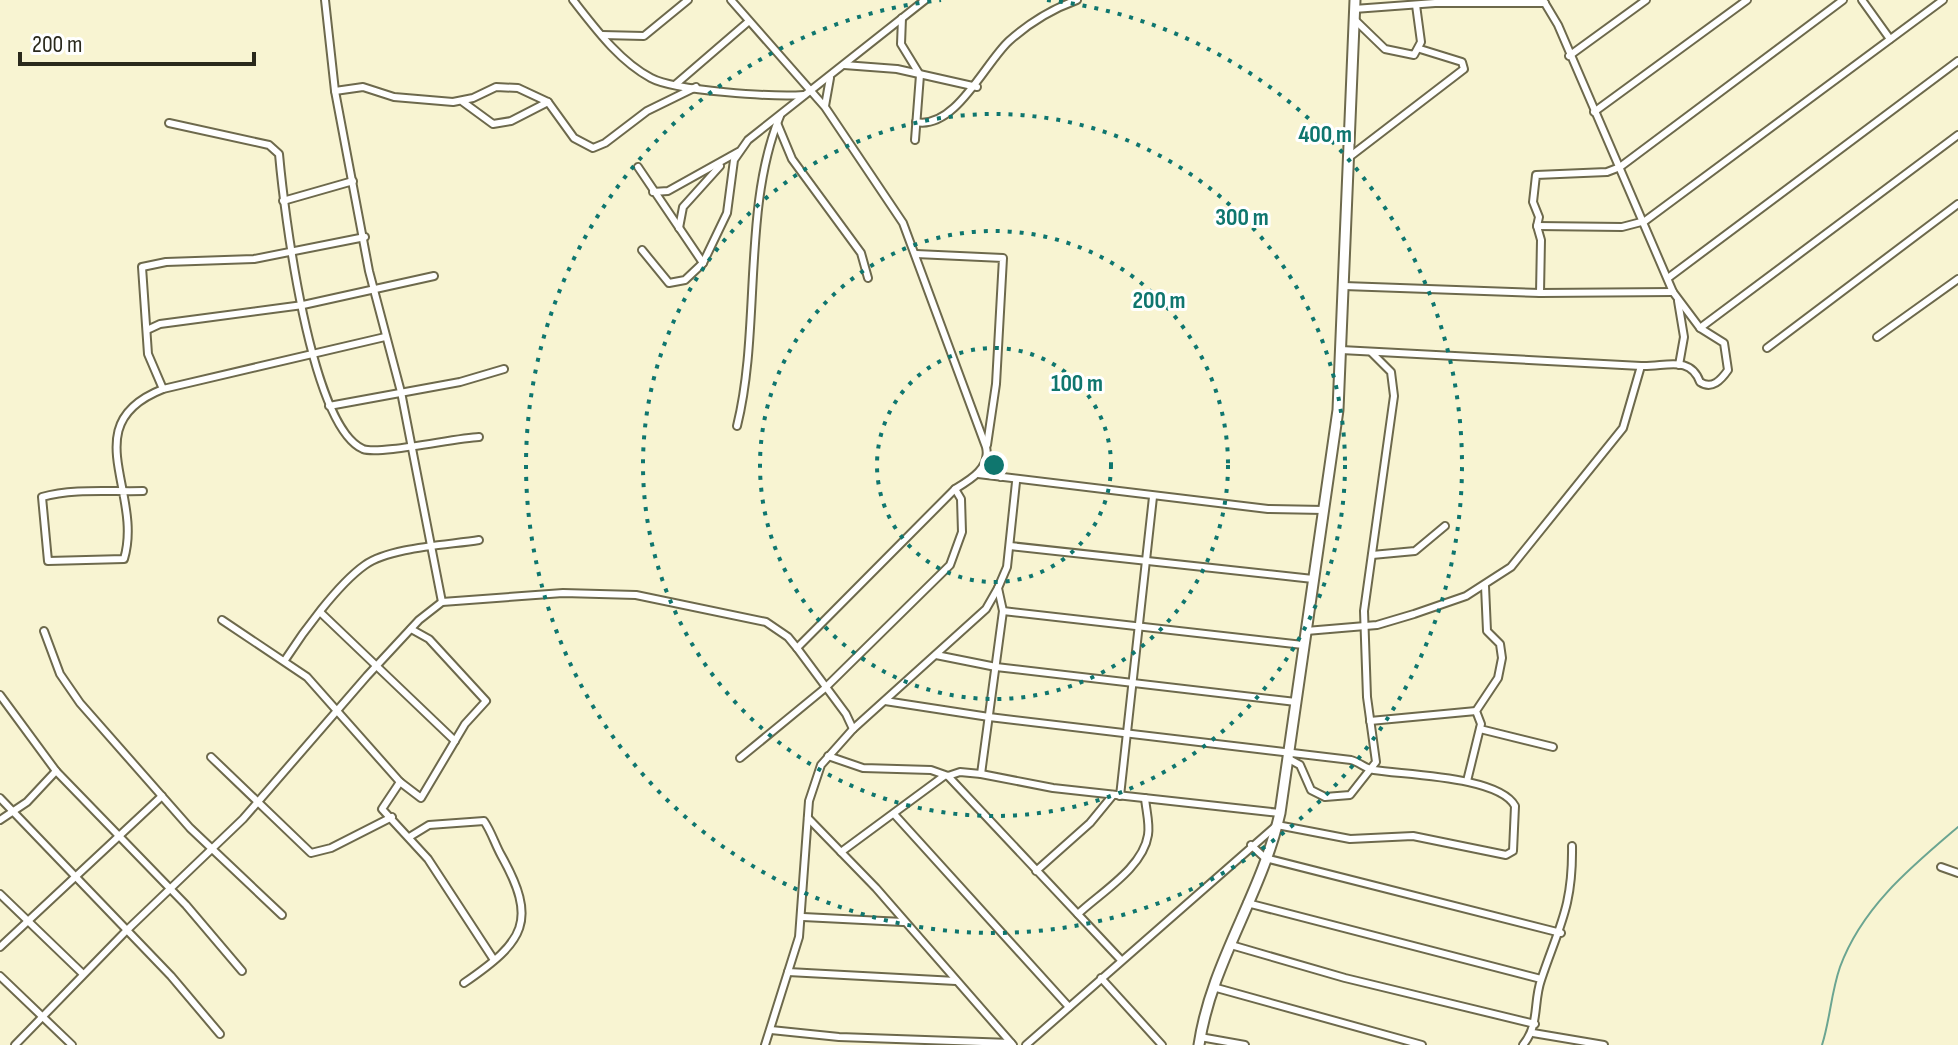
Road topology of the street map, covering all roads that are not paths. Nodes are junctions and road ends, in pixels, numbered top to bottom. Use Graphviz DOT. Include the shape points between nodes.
graph roads {
  1 [pos="325,0"];
  2 [pos="573,0"];
  3 [pos="688,0"];
  4 [pos="731,0"];
  5 [pos="925,0"];
  6 [pos="1077,0"];
  7 [pos="1553,0"];
  8 [pos="1646,0"];
  9 [pos="1747,0"];
  10 [pos="1843,0"];
  11 [pos="1862,0"];
  12 [pos="1943,0"];
  13 [pos="1544,3"];
  14 [pos="1416,5"];
  15 [pos="1354,9"];
  16 [pos="902,18"];
  17 [pos="748,22"];
  18 [pos="602,35"];
  19 [pos="1890,39"];
  20 [pos="1420,49"];
  21 [pos="1569,56"];
  22 [pos="1958,61"];
  23 [pos="844,65"];
  24 [pos="682,75"];
  25 [pos="832,75"];
  26 [pos="920,75"];
  27 [pos="676,84"];
  28 [pos="692,86"];
  29 [pos="977,87"];
  30 [pos="335,91"];
  31 [pos="806,93"];
  32 [pos="463,102"];
  33 [pos="548,102"];
  34 [pos="825,107"];
  35 [pos="1594,112"];
  36 [pos="782,113"];
  37 [pos="916,122"];
  38 [pos="169,123"];
  39 [pos="777,123"];
  40 [pos="1958,135"];
  41 [pos="915,140"];
  42 [pos="738,152"];
  43 [pos="1348,158"];
  44 [pos="724,162"];
  45 [pos="638,167"];
  46 [pos="1620,167"];
  47 [pos="353,181"];
  48 [pos="668,191"];
  49 [pos="653,192"];
  50 [pos="283,201"];
  51 [pos="1958,204"];
  52 [pos="683,207"];
  53 [pos="664,208"];
  54 [pos="1645,221"];
  55 [pos="1537,226"];
  56 [pos="679,228"];
  57 [pos="365,237"];
  58 [pos="642,250"];
  59 [pos="292,251"];
  60 [pos="916,254"];
  61 [pos="703,263"];
  62 [pos="434,276"];
  63 [pos="868,278"];
  64 [pos="1668,278"];
  65 [pos="1958,279"];
  66 [pos="1344,286"];
  67 [pos="373,288"];
  68 [pos="1540,293"];
  69 [pos="1675,296"];
  70 [pos="303,305"];
  71 [pos="1700,328"];
  72 [pos="147,330"];
  73 [pos="385,337"];
  74 [pos="1877,337"];
  75 [pos="1767,348"];
  76 [pos="1341,350"];
  77 [pos="1365,351"];
  78 [pos="314,352"];
  79 [pos="1679,365"];
  80 [pos="1641,366"];
  81 [pos="504,369"];
  82 [pos="163,389"];
  83 [pos="401,392"];
  84 [pos="329,406"];
  85 [pos="737,426"];
  86 [pos="479,437"];
  87 [pos="409,445"];
  88 [pos="986,447"];
  89 [pos="986,459"];
  90 [pos="978,474"];
  91 [pos="1001,477"];
  92 [pos="1016,482"];
  93 [pos="955,489"];
  94 [pos="143,491"];
  95 [pos="124,492"];
  96 [pos="1153,497"];
  97 [pos="1324,510"];
  98 [pos="1445,526"];
  99 [pos="479,540"];
  100 [pos="1010,546"];
  101 [pos="429,547"];
  102 [pos="1372,555"];
  103 [pos="1146,561"];
  104 [pos="1313,579"];
  105 [pos="1485,586"];
  106 [pos="998,588"];
  107 [pos="1466,596"];
  108 [pos="1485,598"];
  109 [pos="442,602"];
  110 [pos="1003,611"];
  111 [pos="1364,611"];
  112 [pos="320,612"];
  113 [pos="222,620"];
  114 [pos="1377,625"];
  115 [pos="1138,626"];
  116 [pos="1349,626"];
  117 [pos="1365,626"];
  118 [pos="411,629"];
  119 [pos="44,631"];
  120 [pos="1306,631"];
  121 [pos="1303,645"];
  122 [pos="797,648"];
  123 [pos="936,655"];
  124 [pos="285,660"];
  125 [pos="996,667"];
  126 [pos="375,668"];
  127 [pos="1132,683"];
  128 [pos="824,689"];
  129 [pos="0,695"];
  130 [pos="885,701"];
  131 [pos="1296,702"];
  132 [pos="338,710"];
  133 [pos="1476,711"];
  134 [pos="989,717"];
  135 [pos="1370,721"];
  136 [pos="853,729"];
  137 [pos="1480,729"];
  138 [pos="1127,733"];
  139 [pos="455,741"];
  140 [pos="1553,747"];
  141 [pos="1288,755"];
  142 [pos="828,756"];
  143 [pos="211,757"];
  144 [pos="740,758"];
  145 [pos="1371,770"];
  146 [pos="56,771"];
  147 [pos="981,774"];
  148 [pos="946,776"];
  149 [pos="1467,781"];
  150 [pos="400,782"];
  151 [pos="162,796"];
  152 [pos="1116,796"];
  153 [pos="0,798"];
  154 [pos="1145,798"];
  155 [pos="256,803"];
  156 [pos="11,811"];
  157 [pos="1280,813"];
  158 [pos="894,814"];
  159 [pos="392,817"];
  160 [pos="808,818"];
  161 [pos="0,820"];
  162 [pos="1277,825"];
  163 [pos="119,835"];
  164 [pos="411,836"];
  165 [pos="1251,845"];
  166 [pos="1572,846"];
  167 [pos="211,848"];
  168 [pos="841,852"];
  169 [pos="1265,858"];
  170 [pos="1941,867"];
  171 [pos="1036,871"];
  172 [pos="1958,873"];
  173 [pos="73,875"];
  174 [pos="170,888"];
  175 [pos="0,894"];
  176 [pos="1247,903"];
  177 [pos="1078,914"];
  178 [pos="282,915"];
  179 [pos="803,917"];
  180 [pos="29,920"];
  181 [pos="904,922"];
  182 [pos="126,931"];
  183 [pos="1561,933"];
  184 [pos="1231,945"];
  185 [pos="0,947"];
  186 [pos="494,960"];
  187 [pos="1121,960"];
  188 [pos="242,971"];
  189 [pos="788,972"];
  190 [pos="83,974"];
  191 [pos="0,976"];
  192 [pos="1101,978"];
  193 [pos="1541,979"];
  194 [pos="957,981"];
  195 [pos="464,983"];
  196 [pos="1213,987"];
  197 [pos="1069,1007"];
  198 [pos="43,1016"];
  199 [pos="1535,1024"];
  200 [pos="771,1030"];
  201 [pos="1533,1033"];
  202 [pos="220,1034"];
  203 [pos="1199,1041"];
  204 [pos="1012,1044"];
  205 [pos="15,1045"];
  206 [pos="72,1045"];
  207 [pos="765,1045"];
  208 [pos="1026,1045"];
  209 [pos="1162,1045"];
  210 [pos="1245,1045"];
  211 [pos="1422,1045"];
  212 [pos="1523,1045"];
  213 [pos="1604,1045"];
  1 -- 30 [label="street"];
  2 -- 18 [label="street"];
  3 -- 18 [label="street" via="644,36"];
  4 -- 17 [label="street"];
  5 -- 16 [label="street"];
  6 -- 29 [label="street" via="1015,36 982,69"];
  7 -- 13 [label="street"];
  8 -- 21 [label="street"];
  9 -- 35 [label="street"];
  10 -- 46 [label="street"];
  11 -- 19 [label="street"];
  12 -- 19 [label="street"];
  13 -- 14 [label="street"];
  13 -- 21 [label="street"];
  14 -- 15 [label="street"];
  14 -- 20 [label="street"];
  15 -- 20 [label="street" via="1376,43 1407,56"];
  15 -- 43 [label="street"];
  16 -- 23 [label="street"];
  16 -- 26 [label="street" via="901,44"];
  17 -- 24 [label="street"];
  17 -- 31 [label="street"];
  18 -- 27 [label="street" via="647,75"];
  19 -- 54 [label="street"];
  20 -- 43 [label="street" via="1462,62 1464,69"];
  21 -- 35 [label="street"];
  22 -- 64 [label="street"];
  23 -- 25 [label="street"];
  23 -- 26 [label="street"];
  24 -- 27 [label="street"];
  24 -- 28 [label="street"];
  25 -- 31 [label="street"];
  25 -- 34 [label="street"];
  26 -- 29 [label="street"];
  26 -- 37 [label="street"];
  27 -- 28 [label="street"];
  28 -- 31 [label="street"];
  28 -- 33 [label="street" via="593,148 574,138"];
  29 -- 37 [label="street" via="940,117"];
  30 -- 32 [label="street" via="363,87 425,102"];
  30 -- 47 [label="street"];
  31 -- 34 [label="street"];
  31 -- 36 [label="street"];
  32 -- 33 [label="street" via="505,85"];
  32 -- 33 [label="street" via="493,124"];
  34 -- 60 [label="street" via="899,215"];
  35 -- 46 [label="street"];
  36 -- 39 [label="street"];
  36 -- 42 [label="street"];
  37 -- 41 [label="street"];
  38 -- 50 [label="street" via="275,148"];
  39 -- 63 [label="street" via="792,159 861,253"];
  39 -- 85 [label="street" via="763,187 750,361"];
  40 -- 71 [label="street"];
  42 -- 44 [label="street"];
  42 -- 61 [label="street" via="727,213"];
  43 -- 66 [label="street"];
  44 -- 48 [label="street"];
  44 -- 52 [label="street"];
  45 -- 49 [label="street"];
  46 -- 54 [label="street"];
  46 -- 55 [label="street" via="1536,175"];
  47 -- 50 [label="street"];
  47 -- 57 [label="street"];
  48 -- 49 [label="street"];
  48 -- 53 [label="street"];
  49 -- 53 [label="street"];
  50 -- 59 [label="street"];
  51 -- 75 [label="street"];
  52 -- 53 [label="street"];
  52 -- 56 [label="street"];
  53 -- 56 [label="street"];
  54 -- 55 [label="street" via="1622,227"];
  54 -- 64 [label="street"];
  55 -- 68 [label="street"];
  56 -- 61 [label="street"];
  57 -- 59 [label="street"];
  57 -- 67 [label="street"];
  58 -- 61 [label="street" via="669,283 685,280"];
  59 -- 70 [label="street"];
  59 -- 72 [label="street" via="244,260 146,264 140,271"];
  60 -- 88 [label="street"];
  60 -- 88 [label="street" via="1003,258 996,384"];
  62 -- 67 [label="street"];
  64 -- 69 [label="street"];
  65 -- 74 [label="street"];
  66 -- 68 [label="street"];
  66 -- 76 [label="street"];
  67 -- 70 [label="street"];
  67 -- 73 [label="street"];
  68 -- 69 [label="street"];
  69 -- 71 [label="street"];
  69 -- 79 [label="street" via="1684,337"];
  70 -- 72 [label="street"];
  70 -- 78 [label="street"];
  71 -- 79 [label="street" via="1724,343 1728,370 1719,382 1703,385 1692,366"];
  72 -- 82 [label="street" via="148,354"];
  73 -- 78 [label="street"];
  73 -- 83 [label="street"];
  76 -- 77 [label="street"];
  76 -- 97 [label="street" via="1336,435"];
  77 -- 80 [label="street"];
  77 -- 102 [label="street" via="1386,364 1394,396"];
  78 -- 82 [label="street"];
  78 -- 84 [label="street"];
  79 -- 80 [label="street"];
  80 -- 105 [label="street" via="1623,428 1522,556"];
  81 -- 83 [label="street"];
  82 -- 95 [label="street" via="135,403 118,422"];
  83 -- 84 [label="street"];
  83 -- 87 [label="street"];
  84 -- 87 [label="street" via="339,426 361,448"];
  86 -- 87 [label="street"];
  87 -- 101 [label="street"];
  88 -- 89 [label="street"];
  89 -- 90 [label="street"];
  89 -- 91 [label="street"];
  90 -- 91 [label="street"];
  90 -- 93 [label="street"];
  91 -- 92 [label="street"];
  92 -- 96 [label="street"];
  92 -- 100 [label="street"];
  93 -- 122 [label="street"];
  93 -- 128 [label="street" via="963,513 955,557"];
  94 -- 95 [label="street"];
  95 -- 95 [label="street" via="124,559 48,561 42,497"];
  96 -- 97 [label="street"];
  96 -- 103 [label="street"];
  97 -- 104 [label="street"];
  98 -- 102 [label="street" via="1415,551"];
  99 -- 101 [label="street"];
  100 -- 103 [label="street"];
  100 -- 106 [label="street"];
  101 -- 109 [label="street"];
  101 -- 112 [label="street" via="366,564"];
  102 -- 111 [label="street"];
  103 -- 104 [label="street"];
  103 -- 115 [label="street"];
  104 -- 120 [label="street"];
  105 -- 107 [label="street"];
  105 -- 108 [label="street"];
  106 -- 110 [label="street"];
  106 -- 123 [label="street" via="986,609"];
  107 -- 108 [label="street"];
  107 -- 114 [label="street"];
  108 -- 133 [label="street" via="1487,631 1500,644 1502,658 1498,678"];
  109 -- 118 [label="street"];
  109 -- 122 [label="street" via="563,593 636,595 766,622"];
  110 -- 115 [label="street"];
  110 -- 125 [label="street"];
  111 -- 114 [label="street"];
  111 -- 116 [label="street"];
  111 -- 117 [label="street"];
  112 -- 124 [label="street"];
  112 -- 126 [label="street"];
  113 -- 124 [label="street"];
  114 -- 117 [label="street"];
  115 -- 121 [label="street"];
  115 -- 127 [label="street"];
  116 -- 117 [label="street"];
  116 -- 120 [label="street"];
  117 -- 135 [label="street"];
  118 -- 126 [label="street"];
  118 -- 139 [label="street" via="429,639 485,698"];
  119 -- 151 [label="street" via="69,688"];
  120 -- 121 [label="street"];
  121 -- 131 [label="street"];
  122 -- 128 [label="street"];
  123 -- 125 [label="street"];
  123 -- 130 [label="street"];
  124 -- 132 [label="street"];
  125 -- 127 [label="street"];
  125 -- 134 [label="street"];
  126 -- 132 [label="street"];
  126 -- 139 [label="street"];
  127 -- 131 [label="street"];
  127 -- 138 [label="street"];
  128 -- 136 [label="street"];
  128 -- 144 [label="street"];
  129 -- 146 [label="street"];
  130 -- 134 [label="street"];
  130 -- 136 [label="street"];
  131 -- 141 [label="street"];
  132 -- 150 [label="street"];
  132 -- 155 [label="street"];
  133 -- 135 [label="street"];
  133 -- 137 [label="street" via="1482,718"];
  134 -- 138 [label="street"];
  134 -- 147 [label="street"];
  135 -- 145 [label="street" via="1377,757"];
  136 -- 142 [label="street"];
  137 -- 140 [label="street"];
  137 -- 149 [label="street"];
  138 -- 141 [label="street"];
  138 -- 152 [label="street"];
  139 -- 150 [label="street" via="423,797"];
  141 -- 145 [label="street" via="1351,760"];
  141 -- 145 [label="street" via="1300,765 1311,790 1325,797 1350,795"];
  141 -- 157 [label="street"];
  142 -- 148 [label="street" via="850,767 931,770"];
  142 -- 160 [label="street" via="812,787"];
  143 -- 155 [label="street"];
  145 -- 149 [label="street"];
  146 -- 156 [label="street"];
  146 -- 163 [label="street"];
  147 -- 148 [label="street"];
  147 -- 152 [label="street"];
  148 -- 158 [label="street"];
  148 -- 171 [label="street"];
  149 -- 162 [label="street" via="1513,801 1511,854 1413,836 1350,839"];
  150 -- 159 [label="street" via="382,806"];
  151 -- 163 [label="street"];
  151 -- 167 [label="street"];
  152 -- 154 [label="street"];
  152 -- 171 [label="street"];
  153 -- 156 [label="street"];
  154 -- 157 [label="street"];
  154 -- 177 [label="street" via="1149,835 1144,849"];
  155 -- 159 [label="street" via="311,853"];
  155 -- 167 [label="street"];
  156 -- 161 [label="street"];
  156 -- 173 [label="street"];
  157 -- 162 [label="street"];
  158 -- 168 [label="street"];
  158 -- 197 [label="street"];
  159 -- 164 [label="street"];
  160 -- 168 [label="street"];
  160 -- 179 [label="street"];
  162 -- 165 [label="street"];
  162 -- 169 [label="street"];
  163 -- 173 [label="street"];
  163 -- 174 [label="street"];
  164 -- 186 [label="street"];
  164 -- 186 [label="street" via="440,823 486,823 524,909 520,930"];
  165 -- 169 [label="street"];
  165 -- 187 [label="street"];
  166 -- 183 [label="street" via="1571,886"];
  167 -- 174 [label="street"];
  167 -- 178 [label="street"];
  168 -- 181 [label="street"];
  169 -- 176 [label="street"];
  169 -- 183 [label="street"];
  170 -- 172 [label="street"];
  171 -- 177 [label="street"];
  173 -- 180 [label="street"];
  173 -- 182 [label="street"];
  174 -- 182 [label="street"];
  174 -- 188 [label="street"];
  175 -- 180 [label="street"];
  176 -- 184 [label="street"];
  176 -- 193 [label="street"];
  177 -- 187 [label="street"];
  179 -- 181 [label="street"];
  179 -- 189 [label="street"];
  180 -- 185 [label="street"];
  180 -- 190 [label="street"];
  181 -- 194 [label="street"];
  182 -- 190 [label="street"];
  182 -- 202 [label="street"];
  183 -- 193 [label="street"];
  184 -- 196 [label="street"];
  184 -- 199 [label="street"];
  186 -- 195 [label="street"];
  187 -- 192 [label="street"];
  189 -- 194 [label="street"];
  189 -- 200 [label="street"];
  190 -- 198 [label="street"];
  191 -- 198 [label="street"];
  192 -- 197 [label="street"];
  192 -- 209 [label="street"];
  193 -- 199 [label="street"];
  194 -- 204 [label="street"];
  196 -- 203 [label="street"];
  196 -- 211 [label="street"];
  197 -- 208 [label="street"];
  198 -- 205 [label="street"];
  198 -- 206 [label="street"];
  199 -- 201 [label="street"];
  200 -- 204 [label="street"];
  200 -- 207 [label="street"];
  201 -- 212 [label="street"];
  201 -- 213 [label="street"];
  203 -- 210 [label="street"];
}
